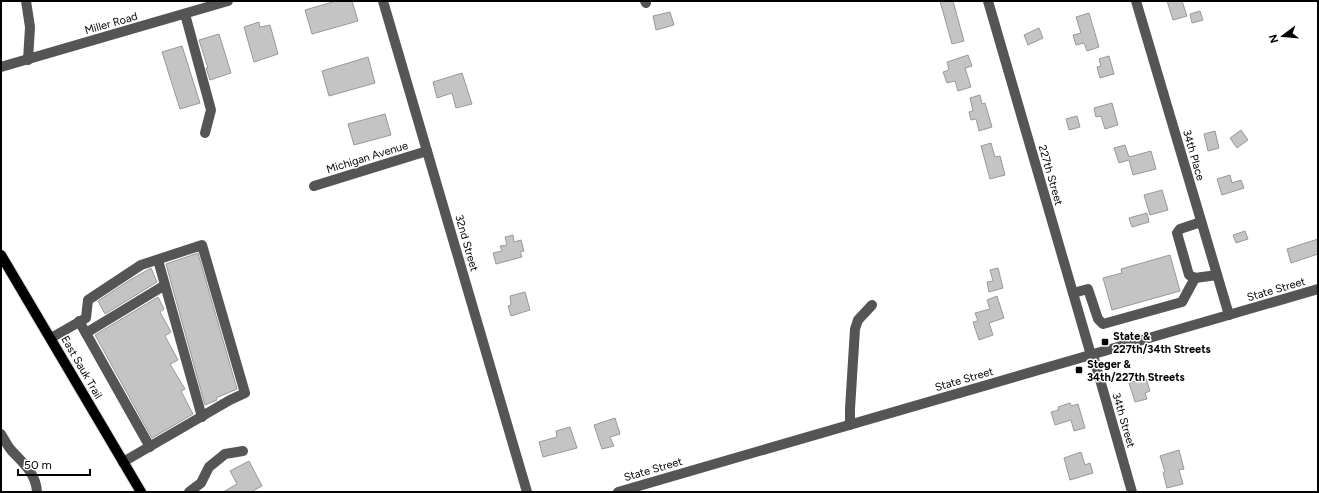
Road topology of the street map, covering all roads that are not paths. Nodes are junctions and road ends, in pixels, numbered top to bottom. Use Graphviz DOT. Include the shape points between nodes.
graph roads {
  1 [pos="26,1"];
  2 [pos="228,1"];
  3 [pos="383,1"];
  4 [pos="988,1"];
  5 [pos="1136,1"];
  6 [pos="185,14"];
  7 [pos="28,60"];
  8 [pos="1,68"];
  9 [pos="205,133"];
  10 [pos="427,151"];
  11 [pos="314,186"];
  12 [pos="1201,222"];
  13 [pos="1,255"];
  14 [pos="158,260"];
  15 [pos="1217,275"];
  16 [pos="1195,278"];
  17 [pos="165,285"];
  18 [pos="1318,289"];
  19 [pos="1073,293"];
  20 [pos="872,304"];
  21 [pos="1229,315"];
  22 [pos="79,321"];
  23 [pos="86,333"];
  24 [pos="51,338"];
  25 [pos="1092,355"];
  26 [pos="202,417"];
  27 [pos="850,425"];
  28 [pos="1,434"];
  29 [pos="150,447"];
  30 [pos="243,451"];
  31 [pos="123,462"];
  32 [pos="37,492"];
  33 [pos="141,492"];
  34 [pos="189,492"];
  35 [pos="527,492"];
  36 [pos="618,492"];
  37 [pos="1132,492"];
  1 -- 7 [label="street" via="30,27"];
  2 -- 6 [label="street, Miller Road"];
  3 -- 10 [label="street, 32nd Street"];
  4 -- 19 [label="street, 227th Street"];
  5 -- 12 [label="street, 34th Place"];
  6 -- 7 [label="street, Miller Road"];
  6 -- 9 [label="street" via="211,110"];
  7 -- 8 [label="street, Miller Road"];
  10 -- 11 [label="street, Michigan Avenue"];
  10 -- 35 [label="street, 32nd Street"];
  12 -- 15 [label="street, 34th Place"];
  12 -- 16 [label="street" via="1180,229 1177,233 1189,275"];
  13 -- 24 [label="main road, East Sauk Trail"];
  14 -- 17 [label="street"];
  14 -- 22 [label="street" via="141,265 88,300 86,318"];
  14 -- 26 [label="street" via="202,245 245,393"];
  15 -- 16 [label="street"];
  15 -- 21 [label="street, 34th Place"];
  16 -- 19 [label="street" via="1182,302 1103,324 1098,319 1088,289"];
  17 -- 23 [label="street"];
  17 -- 26 [label="street"];
  18 -- 21 [label="street, State Street"];
  19 -- 25 [label="street, 227th Street"];
  20 -- 27 [label="street" via="858,320 854,329"];
  21 -- 25 [label="street, State Street"];
  22 -- 23 [label="street"];
  22 -- 24 [label="street"];
  23 -- 29 [label="street"];
  24 -- 31 [label="main road, East Sauk Trail"];
  25 -- 27 [label="street, State Street"];
  25 -- 37 [label="street, 34th Street"];
  26 -- 29 [label="street"];
  27 -- 36 [label="street, State Street"];
  28 -- 32 [label="street" via="29,469 35,479"];
  29 -- 31 [label="street"];
  30 -- 34 [label="street" via="225,454 209,467 201,483"];
  31 -- 33 [label="main road, East Sauk Trail"];
}
